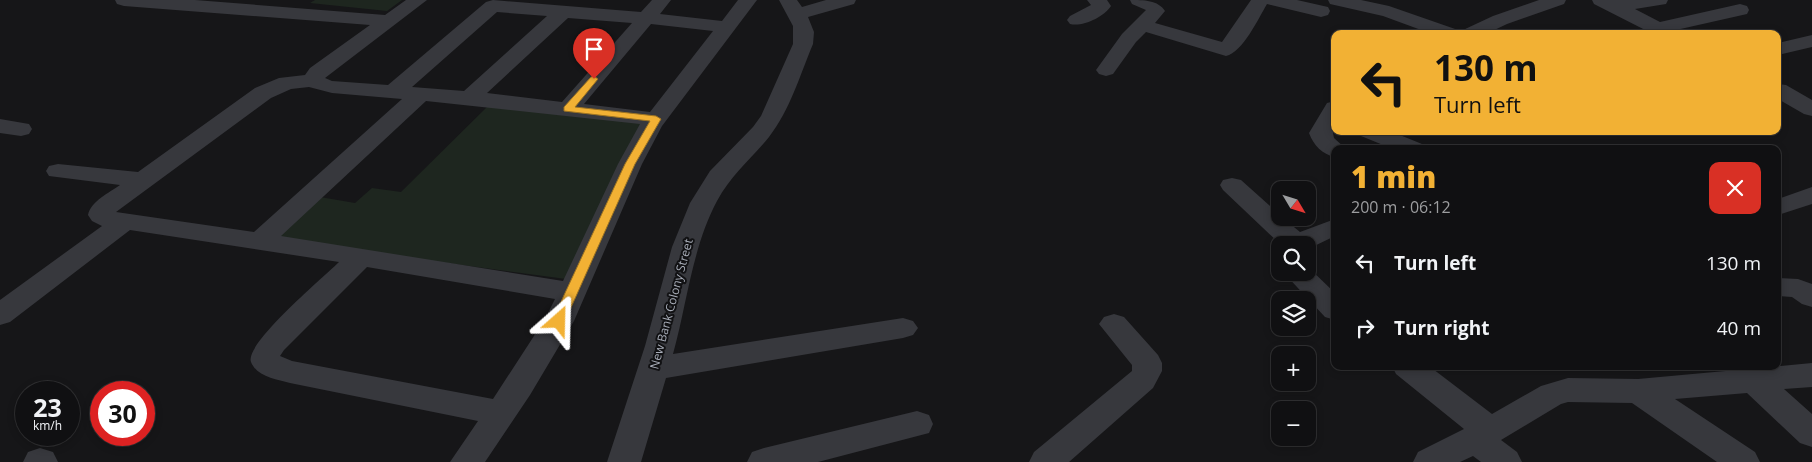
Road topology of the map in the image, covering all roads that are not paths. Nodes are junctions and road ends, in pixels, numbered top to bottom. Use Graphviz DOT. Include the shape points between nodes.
graph roads {
  1 [pos="124,0"];
  2 [pos="294,0"];
  3 [pos="418,0"];
  4 [pos="662,0"];
  5 [pos="748,0"];
  6 [pos="848,0"];
  7 [pos="1096,0"];
  8 [pos="1139,0"];
  9 [pos="1260,0"];
  10 [pos="1271,0"];
  11 [pos="1337,0"];
  12 [pos="1659,0"];
  13 [pos="1550,1"];
  14 [pos="174,2"];
  15 [pos="496,3"];
  16 [pos="1608,3"];
  17 [pos="793,7"];
  18 [pos="1740,10"];
  19 [pos="1321,11"];
  20 [pos="274,12"];
  21 [pos="563,12"];
  22 [pos="646,18"];
  23 [pos="1077,20"];
  24 [pos="389,21"];
  25 [pos="1142,25"];
  26 [pos="727,28"];
  27 [pos="1440,30"];
  28 [pos="1479,30"];
  29 [pos="1662,30"];
  30 [pos="1668,30"];
  31 [pos="1812,41"];
  32 [pos="1781,48"];
  33 [pos="1781,48"];
  34 [pos="1812,60"];
  35 [pos="1106,70"];
  36 [pos="313,80"];
  37 [pos="393,92"];
  38 [pos="1781,92"];
  39 [pos="421,94"];
  40 [pos="468,98"];
  41 [pos="568,109"];
  42 [pos="1812,109"];
  43 [pos="1331,118"];
  44 [pos="656,119"];
  45 [pos="1379,135"];
  46 [pos="1405,145"];
  47 [pos="1331,147"];
  48 [pos="58,171"];
  49 [pos="143,180"];
  50 [pos="1232,185"];
  51 [pos="1812,195"];
  52 [pos="1781,206"];
  53 [pos="124,222"];
  54 [pos="1331,228"];
  55 [pos="1287,236"];
  56 [pos="1311,236"];
  57 [pos="259,242"];
  58 [pos="361,257"];
  59 [pos="1305,281"];
  60 [pos="1781,287"];
  61 [pos="572,292"];
  62 [pos="1812,297"];
  63 [pos="1331,306"];
  64 [pos="0,315"];
  65 [pos="1114,324"];
  66 [pos="903,328"];
  67 [pos="653,370"];
  68 [pos="1412,370"];
  69 [pos="1812,375"];
  70 [pos="1753,380"];
  71 [pos="1638,391"];
  72 [pos="501,413"];
  73 [pos="917,424"];
  74 [pos="1812,434"];
  75 [pos="1483,435"];
  76 [pos="467,462"];
  77 [pos="624,462"];
  78 [pos="764,462"];
  79 [pos="1046,462"];
  80 [pos="1430,462"];
  81 [pos="1505,462"];
  82 [pos="1743,462"];
  1 -- 14 [label="street"];
  2 -- 20 [label="street"];
  3 -- 24 [label="street"];
  4 -- 22 [label="street"];
  5 -- 26 [label="street"];
  6 -- 17 [label="street"];
  7 -- 23 [label="street" via="1102,6"];
  8 -- 25 [label="street" via="1156,10"];
  9 -- 25 [label="street" via="1226,50"];
  10 -- 19 [label="street"];
  11 -- 27 [label="street" via="1388,12"];
  12 -- 16 [label="street"];
  13 -- 28 [label="street"];
  14 -- 20 [label="street"];
  15 -- 21 [label="street"];
  15 -- 37 [label="street"];
  16 -- 29 [label="street"];
  17 -- 67 [label="street, New Bank Colony Street" via="804,33 803,44 772,116 719,176 703,203 684,247"];
  18 -- 30 [label="street"];
  20 -- 24 [label="street"];
  21 -- 22 [label="street"];
  21 -- 40 [label="street"];
  22 -- 26 [label="street"];
  22 -- 41 [label="street"];
  24 -- 36 [label="street" via="317,72"];
  25 -- 35 [label="street"];
  26 -- 44 [label="street"];
  31 -- 32 [label="street"];
  33 -- 34 [label="street"];
  36 -- 37 [label="street" via="332,86"];
  36 -- 49 [label="street" via="287,84 262,93"];
  37 -- 39 [label="street"];
  38 -- 42 [label="street"];
  39 -- 40 [label="street"];
  39 -- 57 [label="street"];
  40 -- 41 [label="street"];
  41 -- 44 [label="street"];
  43 -- 47 [label="street" via="1321,133"];
  44 -- 61 [label="street" via="630,164"];
  45 -- 46 [label="street"];
  48 -- 49 [label="street"];
  49 -- 53 [label="street" via="102,210 103,218"];
  50 -- 55 [label="street"];
  51 -- 52 [label="street"];
  53 -- 57 [label="street"];
  53 -- 64 [label="street"];
  54 -- 56 [label="street"];
  57 -- 58 [label="street"];
  58 -- 61 [label="street"];
  58 -- 72 [label="street" via="274,342 265,353 265,360 290,372"];
  59 -- 63 [label="street"];
  60 -- 62 [label="street" via="1798,288"];
  61 -- 72 [label="street" via="559,321"];
  65 -- 79 [label="street" via="1146,363 1147,371 1142,380"];
  66 -- 67 [label="street"];
  67 -- 77 [label="street, New Bank Colony Street"];
  68 -- 75 [label="street"];
  69 -- 70 [label="street"];
  70 -- 71 [label="street"];
  70 -- 74 [label="street"];
  71 -- 75 [label="street" via="1568,390 1552,394"];
  71 -- 82 [label="street"];
  72 -- 76 [label="street"];
  73 -- 78 [label="street"];
  75 -- 80 [label="street"];
  75 -- 81 [label="street"];
}
